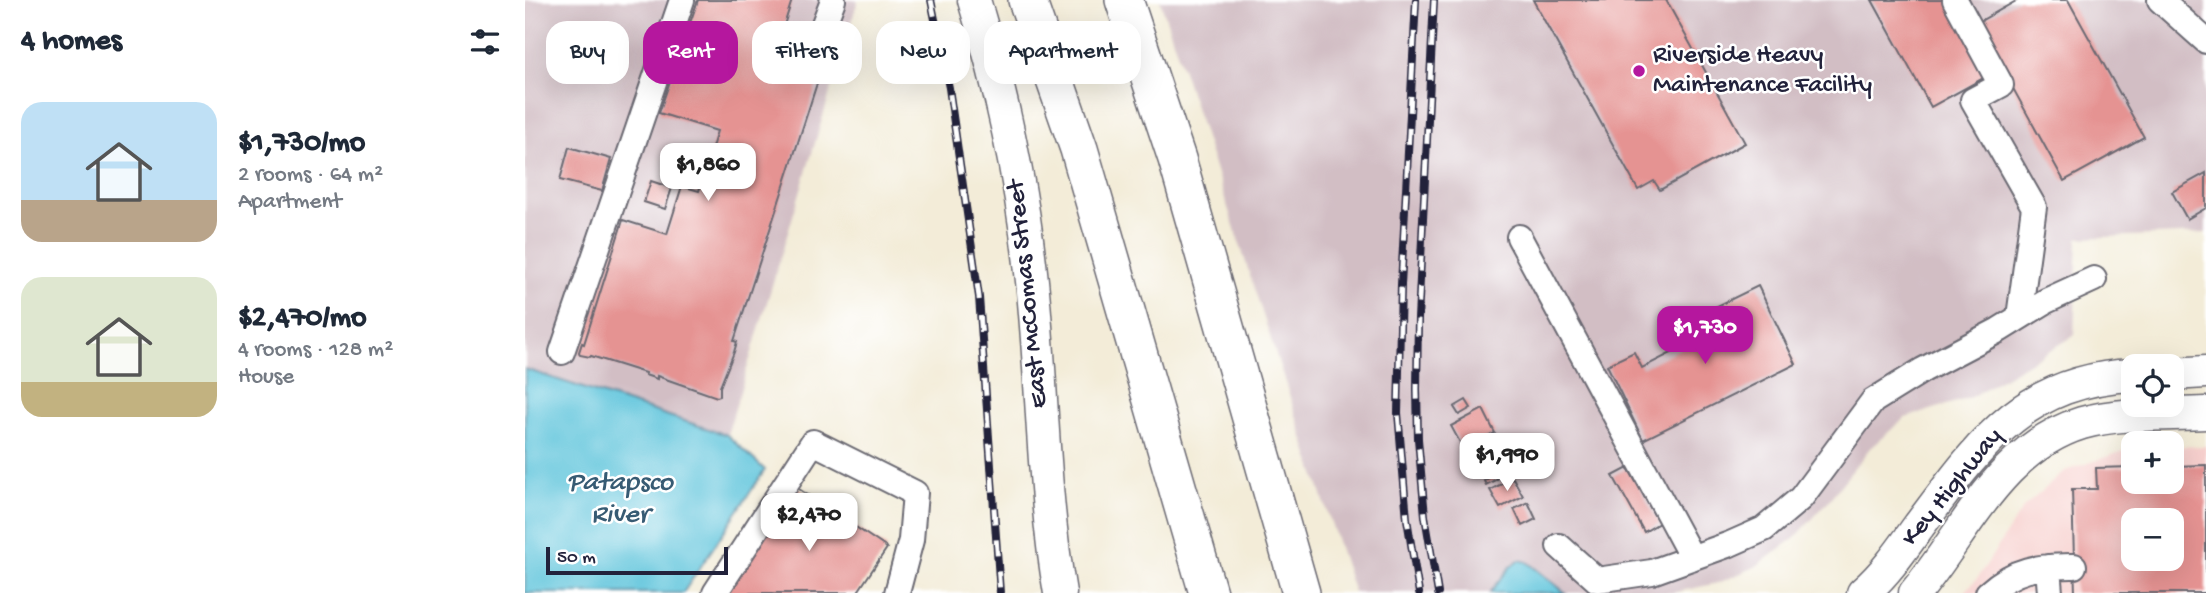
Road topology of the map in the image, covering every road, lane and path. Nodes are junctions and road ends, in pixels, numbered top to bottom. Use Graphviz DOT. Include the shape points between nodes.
graph roads {
  1 [pos="682,0"];
  2 [pos="833,0"];
  3 [pos="974,0"];
  4 [pos="1027,0"];
  5 [pos="1124,0"];
  6 [pos="1955,0"];
  7 [pos="2160,0"];
  8 [pos="825,21"];
  9 [pos="2206,41"];
  10 [pos="1519,237"];
  11 [pos="2094,279"];
  12 [pos="2019,317"];
  13 [pos="562,352"];
  14 [pos="2206,372"];
  15 [pos="2184,373"];
  16 [pos="2121,376"];
  17 [pos="2206,413"];
  18 [pos="1559,546"];
  19 [pos="1692,558"];
  20 [pos="2074,566"];
  21 [pos="2048,567"];
  22 [pos="715,593"];
  23 [pos="897,593"];
  24 [pos="1060,593"];
  25 [pos="1208,593"];
  26 [pos="1301,593"];
  27 [pos="1863,593"];
  28 [pos="1915,593"];
  29 [pos="1988,593"];
  30 [pos="2049,593"];
  1 -- 13 [label="lane"];
  2 -- 8 [label="lane"];
  3 -- 24 [label="main road, East McComas Street" via="1007,120 1026,228 1046,489"];
  4 -- 25 [label="highway" via="1079,149"];
  5 -- 26 [label="highway" via="1177,159"];
  6 -- 12 [label="lane" via="2001,85 1973,100 2034,207"];
  7 -- 9 [label="lane"];
  10 -- 19 [label="lane"];
  11 -- 12 [label="lane"];
  12 -- 19 [label="lane" via="1873,401 1801,498 1764,529"];
  14 -- 15 [label="main road"];
  16 -- 27 [label="main road, Key Highway" via="2069,386 2013,415 1975,453 1892,564"];
  17 -- 28 [label="main road, Key Highway" via="2116,417 2082,424 2049,439 2019,458 1998,481"];
  18 -- 19 [label="lane" via="1597,580 1652,572"];
  20 -- 21 [label="lane"];
  21 -- 29 [label="lane" via="2030,568"];
  21 -- 30 [label="lane"];
  22 -- 23 [label="lane" via="813,442 915,493 911,540"];
}
